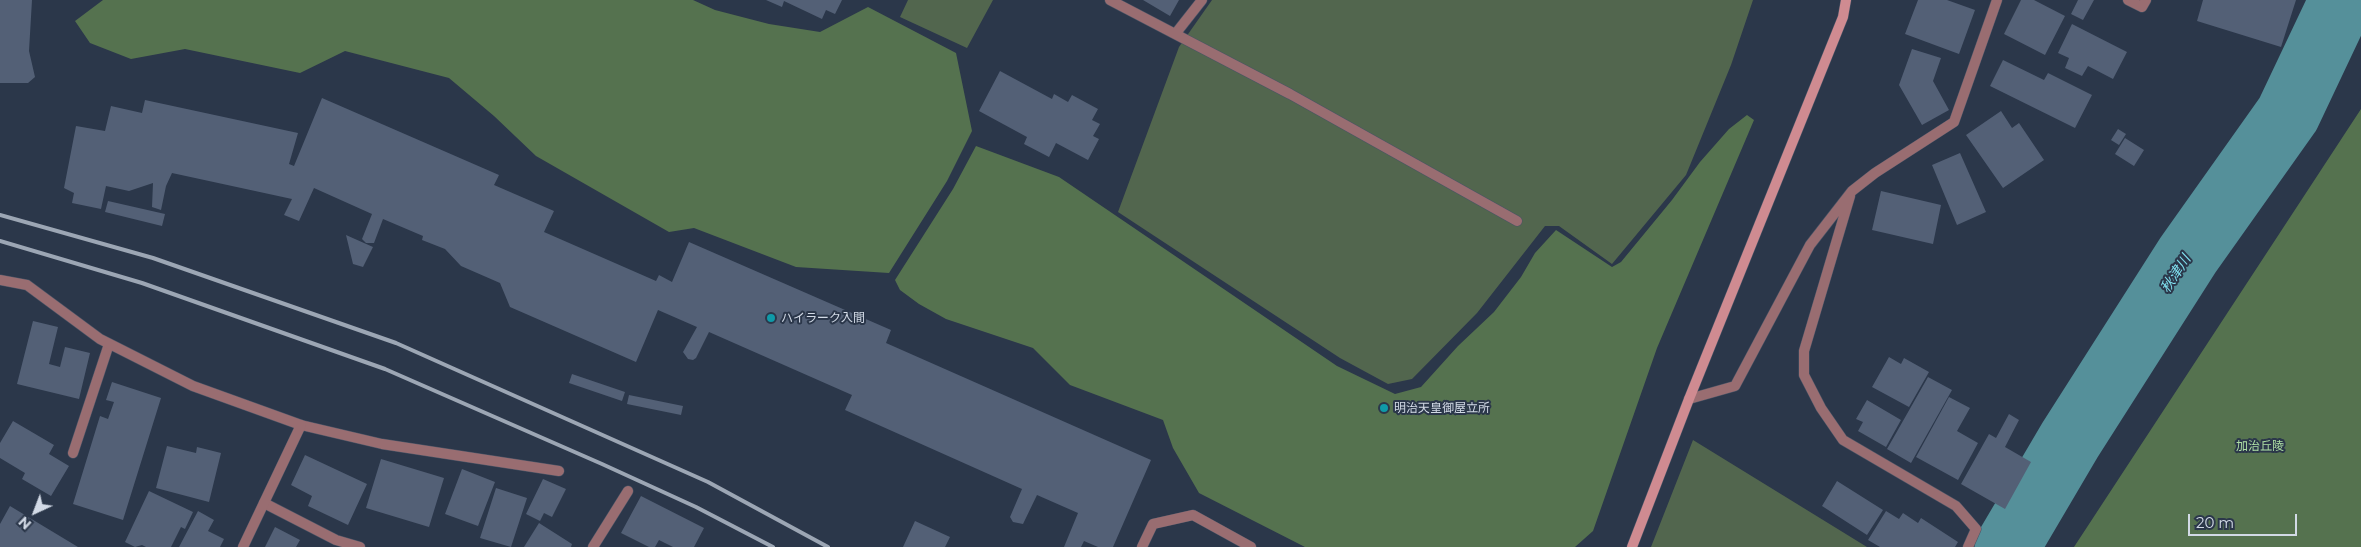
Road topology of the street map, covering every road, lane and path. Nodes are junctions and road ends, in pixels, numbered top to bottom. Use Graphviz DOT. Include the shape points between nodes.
graph roads {
  1 [pos="1110,0"];
  2 [pos="1202,0"];
  3 [pos="1846,0"];
  4 [pos="1998,0"];
  5 [pos="2128,0"];
  6 [pos="2146,0"];
  7 [pos="1176,33"];
  8 [pos="1852,191"];
  9 [pos="1517,221"];
  10 [pos="0,280"];
  11 [pos="109,344"];
  12 [pos="1689,399"];
  13 [pos="301,425"];
  14 [pos="73,453"];
  15 [pos="559,471"];
  16 [pos="628,491"];
  17 [pos="264,503"];
  18 [pos="243,547"];
  19 [pos="360,547"];
  20 [pos="593,547"];
  21 [pos="1142,547"];
  22 [pos="1251,547"];
  23 [pos="1632,547"];
  24 [pos="1968,547"];
  1 -- 7 [label="street"];
  2 -- 7 [label="street"];
  3 -- 12 [label="street" via="1843,17"];
  4 -- 8 [label="street" via="1954,122"];
  5 -- 6 [label="street" via="2142,7"];
  7 -- 9 [label="street"];
  8 -- 12 [label="street" via="1810,245 1735,386"];
  8 -- 24 [label="street" via="1804,351 1804,375 1843,440 1956,506 1976,529"];
  10 -- 11 [label="street" via="27,285"];
  11 -- 13 [label="street" via="193,386"];
  11 -- 14 [label="street"];
  12 -- 23 [label="street"];
  13 -- 15 [label="street" via="382,444"];
  13 -- 17 [label="street"];
  16 -- 20 [label="street"];
  17 -- 18 [label="street"];
  17 -- 19 [label="street" via="336,540"];
  21 -- 22 [label="street" via="1153,524 1193,515"];
}
